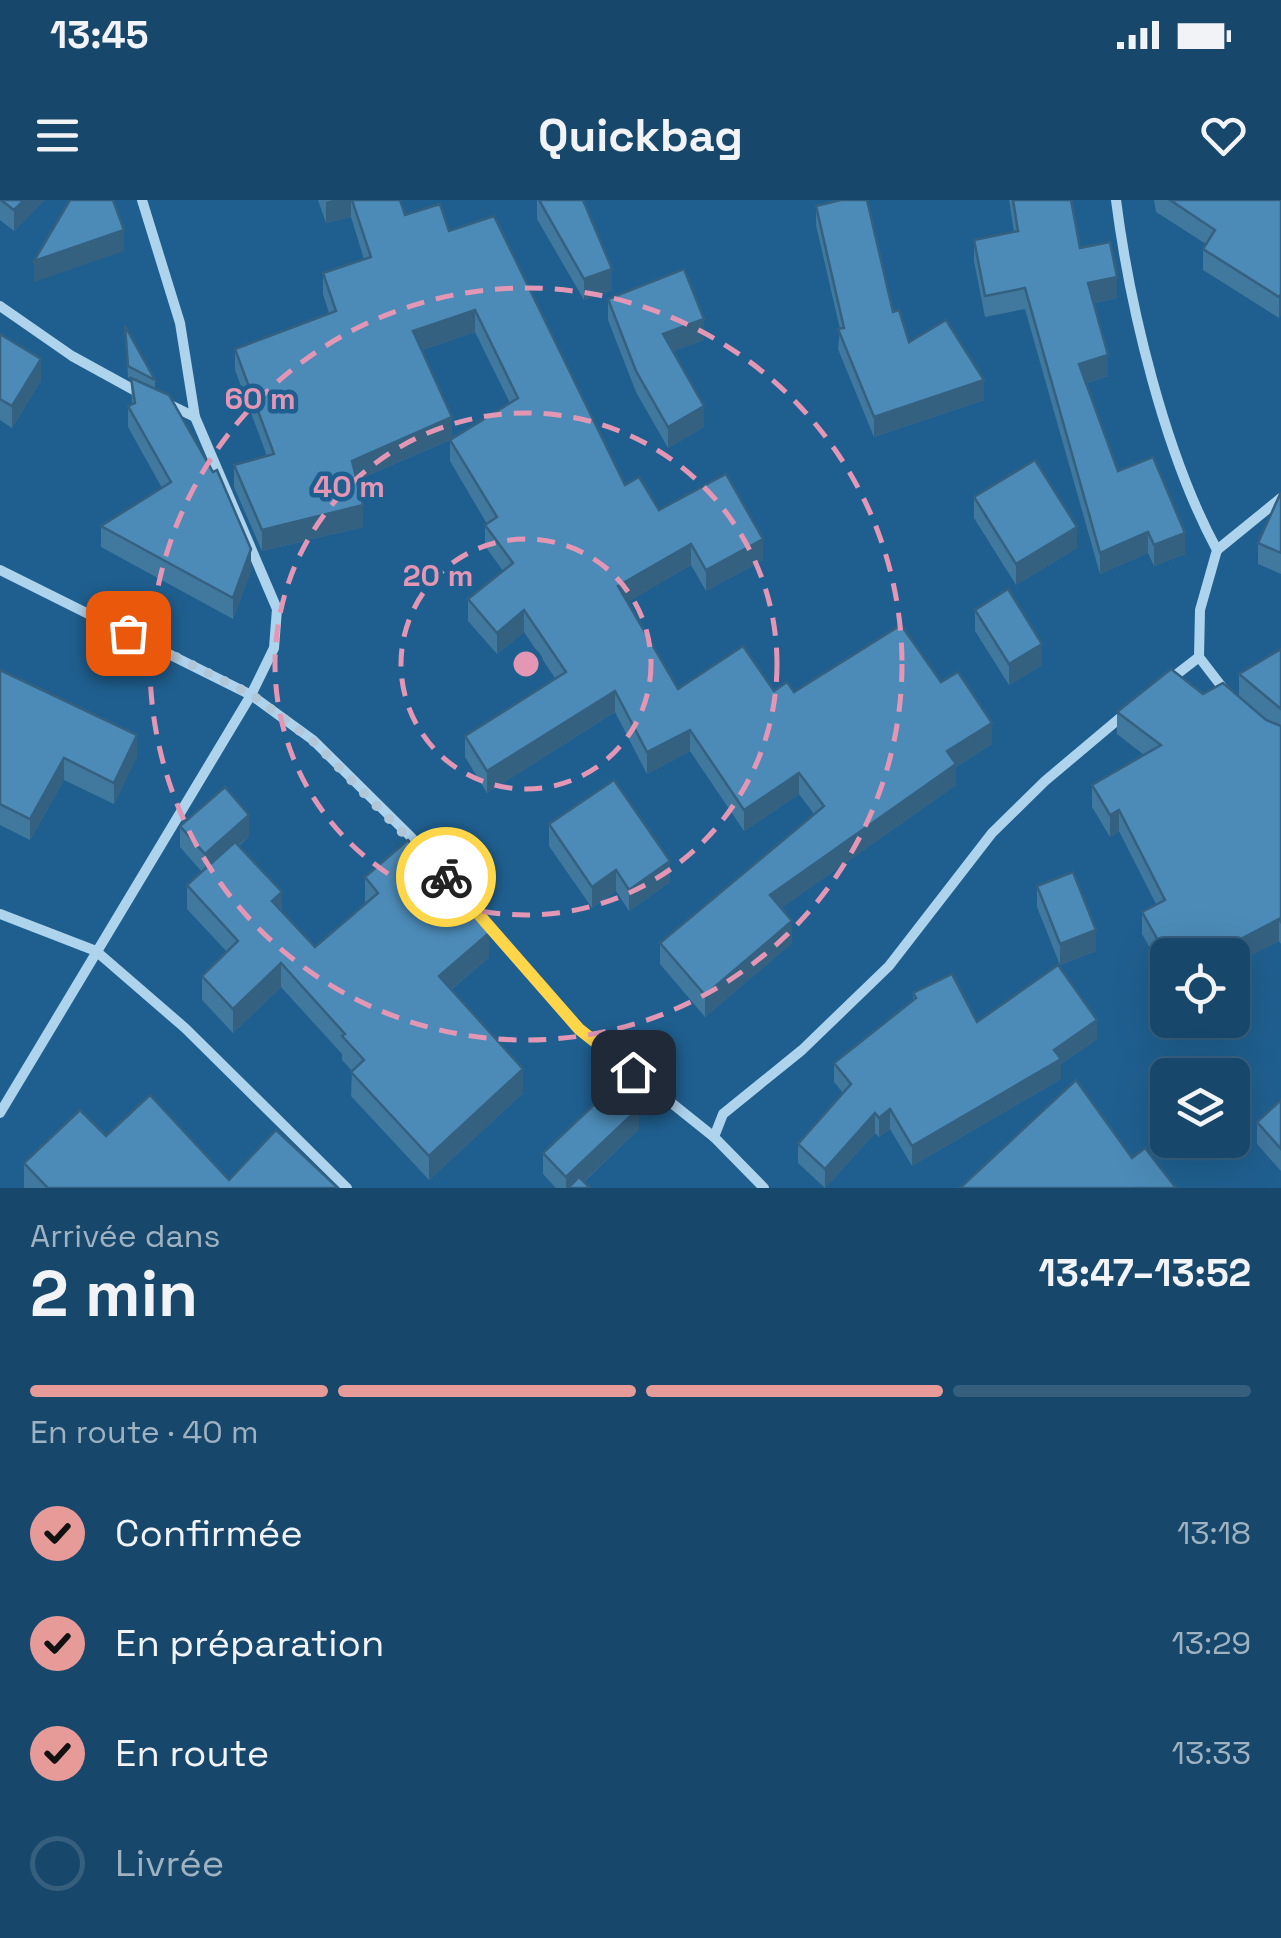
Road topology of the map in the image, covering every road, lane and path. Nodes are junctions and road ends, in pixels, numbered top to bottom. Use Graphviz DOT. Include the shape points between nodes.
graph roads {
  1 [pos="142,200"];
  2 [pos="1116,200"];
  3 [pos="0,306"];
  4 [pos="195,417"];
  5 [pos="1281,498"];
  6 [pos="1218,550"];
  7 [pos="0,570"];
  8 [pos="1199,657"];
  9 [pos="1156,690"];
  10 [pos="252,695"];
  11 [pos="1142,700"];
  12 [pos="1239,709"];
  13 [pos="0,914"];
  14 [pos="96,951"];
  15 [pos="0,1112"];
  16 [pos="714,1138"];
  17 [pos="347,1188"];
  18 [pos="764,1188"];
  1 -- 4 [label="street" via="180,323"];
  2 -- 6 [label="street" via="1162,401 1194,506"];
  3 -- 4 [label="street" via="72,356"];
  4 -- 10 [label="street" via="277,609 274,648"];
  5 -- 6 [label="street"];
  6 -- 8 [label="street" via="1200,610"];
  7 -- 10 [label="street"];
  8 -- 9 [label="street"];
  8 -- 12 [label="street"];
  10 -- 14 [label="street"];
  10 -- 16 [label="street" via="312,740 412,837 579,1029"];
  11 -- 16 [label="street" via="992,834 889,966 723,1114"];
  13 -- 14 [label="street"];
  14 -- 15 [label="street"];
  14 -- 17 [label="street"];
  16 -- 18 [label="street"];
}
